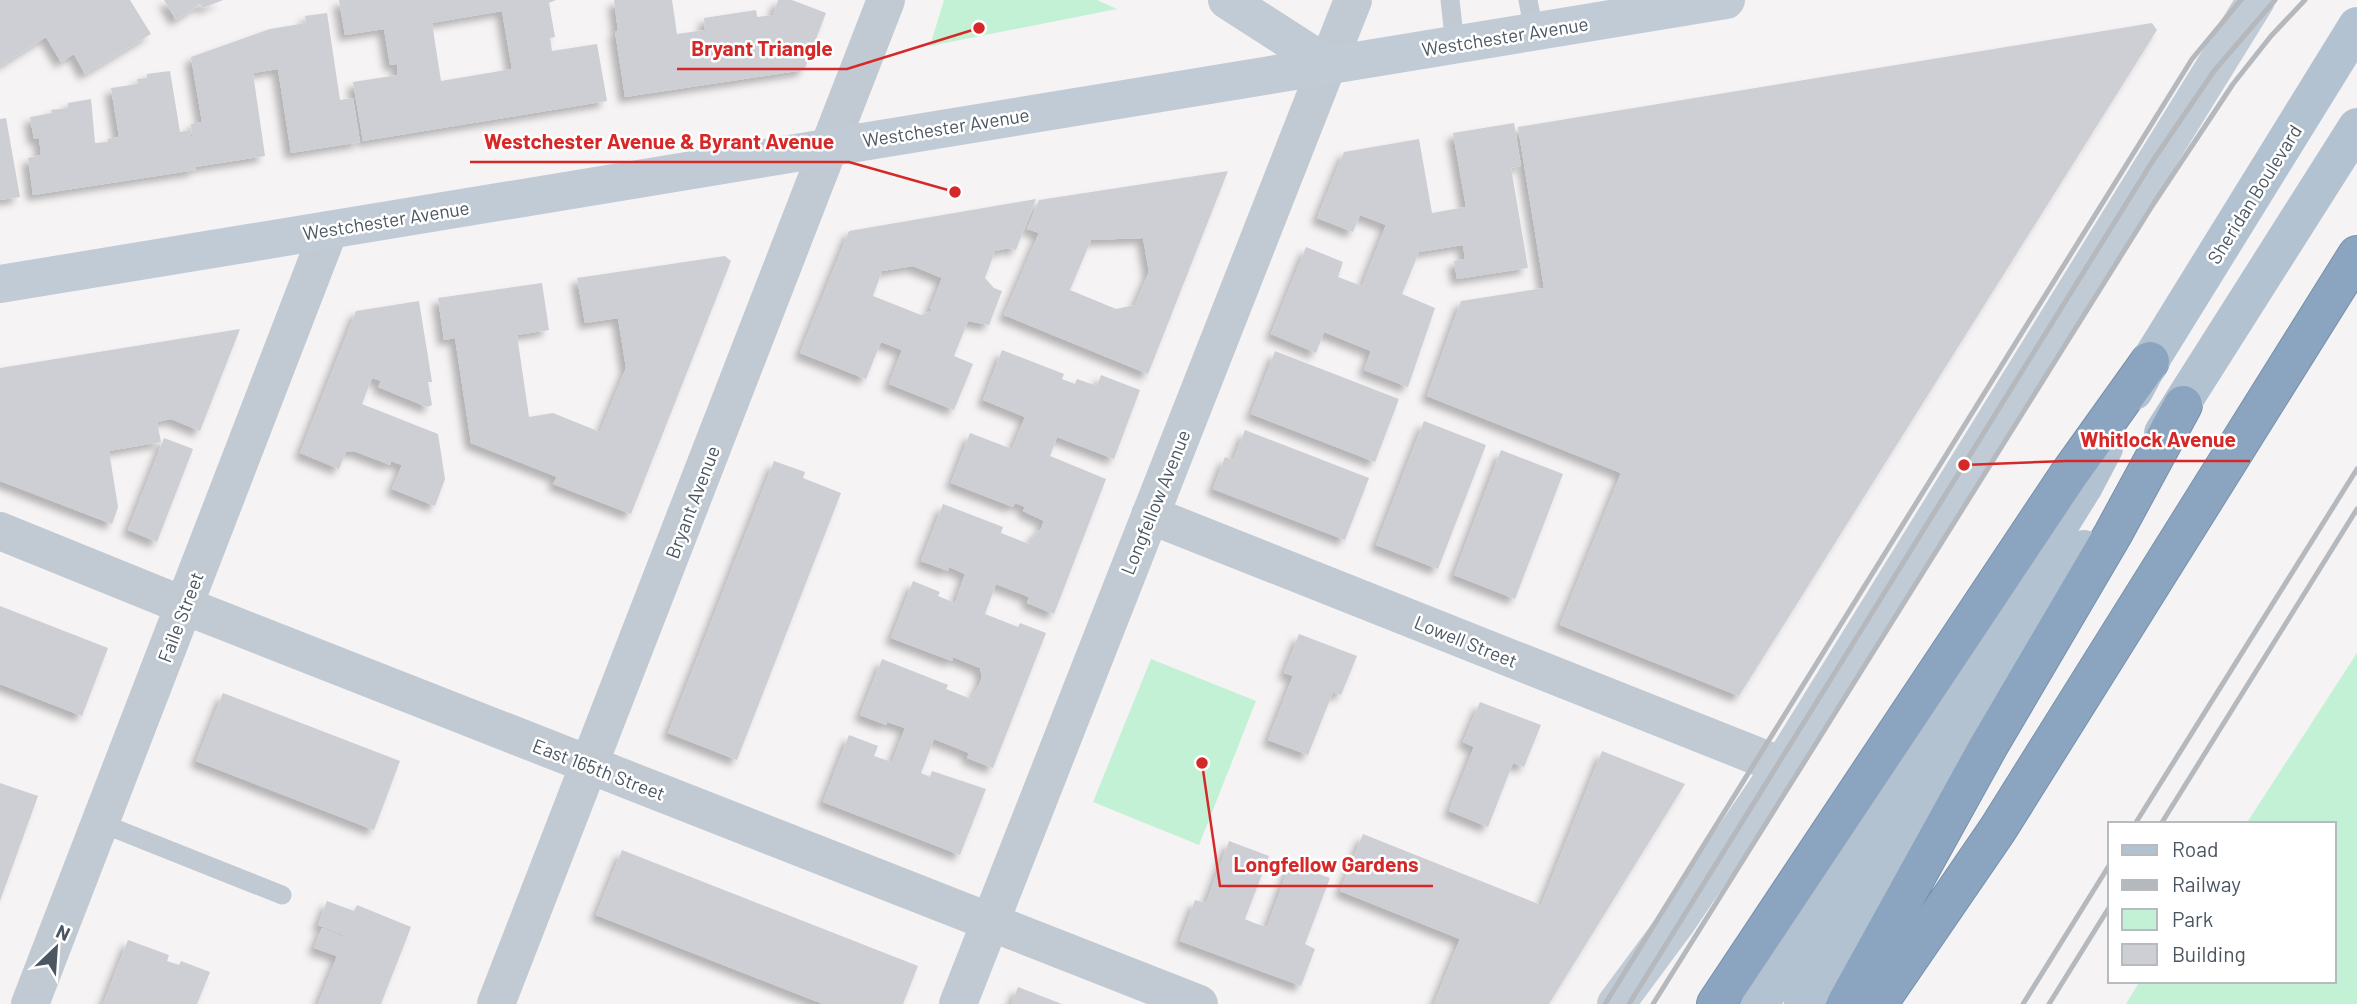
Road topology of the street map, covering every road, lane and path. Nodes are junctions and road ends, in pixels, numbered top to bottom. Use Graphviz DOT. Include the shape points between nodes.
graph roads {
  1 [pos="886,0"];
  2 [pos="1227,0"];
  3 [pos="1353,0"];
  4 [pos="1450,0"];
  5 [pos="1726,0"];
  6 [pos="2256,0"];
  7 [pos="1626,8"];
  8 [pos="1531,16"];
  9 [pos="2357,26"];
  10 [pos="1455,45"];
  11 [pos="1328,65"];
  12 [pos="2357,127"];
  13 [pos="831,146"];
  14 [pos="329,230"];
  15 [pos="2357,255"];
  16 [pos="0,284"];
  17 [pos="2150,360"];
  18 [pos="2183,405"];
  19 [pos="1150,515"];
  20 [pos="0,531"];
  21 [pos="184,606"];
  22 [pos="589,765"];
  23 [pos="1782,766"];
  24 [pos="101,823"];
  25 [pos="282,895"];
  26 [pos="990,922"];
  27 [pos="30,1004"];
  28 [pos="496,1004"];
  29 [pos="958,1004"];
  30 [pos="1199,1004"];
  31 [pos="1616,1004"];
  32 [pos="1716,1004"];
  33 [pos="1760,1004"];
  34 [pos="1803,1004"];
  35 [pos="1846,1004"];
  36 [pos="1878,1004"];
  1 -- 13 [label="street, Bryant Avenue"];
  2 -- 11 [label="main road"];
  3 -- 11 [label="street, Longfellow Avenue"];
  4 -- 10 [label="lane"];
  5 -- 7 [label="main road, Westchester Avenue"];
  6 -- 23 [label="main road"];
  7 -- 8 [label="main road, Westchester Avenue"];
  8 -- 10 [label="main road, Westchester Avenue"];
  9 -- 17 [label="main road, Sheridan Boulevard"];
  10 -- 11 [label="main road, Westchester Avenue"];
  11 -- 13 [label="main road, Westchester Avenue"];
  11 -- 19 [label="street, Longfellow Avenue"];
  12 -- 18 [label="main road"];
  13 -- 14 [label="main road, Westchester Avenue"];
  13 -- 22 [label="street, Bryant Avenue"];
  14 -- 16 [label="main road, Westchester Avenue"];
  14 -- 21 [label="street, Faile Street"];
  15 -- 36 [label="highway" via="1998,829"];
  17 -- 32 [label="highway"];
  17 -- 33 [label="main road, Sheridan Boulevard" via="2084,486"];
  18 -- 34 [label="main road" via="2099,523"];
  18 -- 35 [label="highway"];
  19 -- 23 [label="street, Lowell Street"];
  19 -- 26 [label="street, Longfellow Avenue"];
  20 -- 21 [label="street, East 165th Street"];
  21 -- 22 [label="street, East 165th Street"];
  21 -- 24 [label="street, Faile Street"];
  22 -- 26 [label="street, East 165th Street"];
  22 -- 28 [label="street, Bryant Avenue"];
  23 -- 31 [label="main road"];
  24 -- 25 [label="lane"];
  24 -- 27 [label="street, Faile Street"];
  26 -- 29 [label="street, Longfellow Avenue"];
  26 -- 30 [label="street, East 165th Street"];
}
